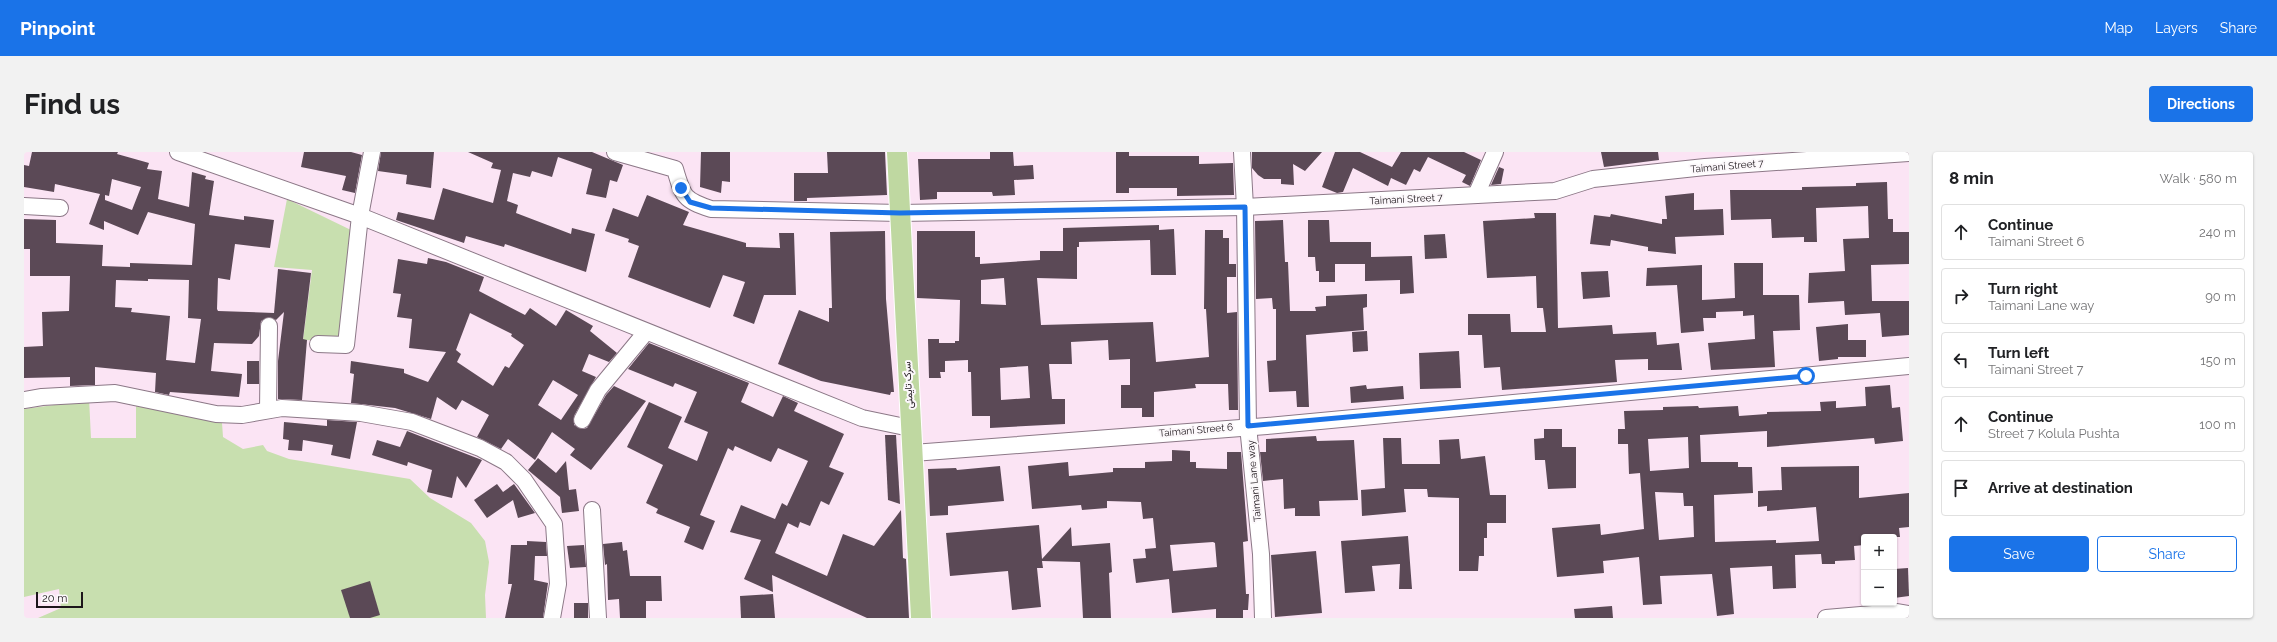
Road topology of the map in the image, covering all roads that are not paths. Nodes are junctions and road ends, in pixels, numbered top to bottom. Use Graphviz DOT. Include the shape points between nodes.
graph roads {
  1 [pos="178,152"];
  2 [pos="372,152"];
  3 [pos="615,152"];
  4 [pos="897,152"];
  5 [pos="1242,152"];
  6 [pos="1495,152"];
  7 [pos="1909,153"];
  8 [pos="1476,195"];
  9 [pos="24,206"];
  10 [pos="1245,207"];
  11 [pos="60,208"];
  12 [pos="900,213"];
  13 [pos="360,216"];
  14 [pos="269,326"];
  15 [pos="646,332"];
  16 [pos="318,344"];
  17 [pos="1909,366"];
  18 [pos="24,400"];
  19 [pos="268,410"];
  20 [pos="582,420"];
  21 [pos="1248,426"];
  22 [pos="910,428"];
  23 [pos="913,453"];
  24 [pos="592,510"];
  25 [pos="1909,614"];
  26 [pos="552,618"];
  27 [pos="598,618"];
  28 [pos="921,618"];
  29 [pos="1263,618"];
  30 [pos="1826,618"];
  1 -- 13 [label="street"];
  2 -- 13 [label="street"];
  3 -- 12 [label="street, Taimani Street 7" via="675,169 681,188 690,202 711,208"];
  4 -- 12 [label="main road, سرک تایمنی"];
  5 -- 10 [label="street, Taimani Lane way"];
  6 -- 8 [label="street"];
  7 -- 8 [label="street, Taimani Street 7" via="1705,167 1593,179 1555,191"];
  8 -- 10 [label="street, Taimani Street 7"];
  9 -- 11 [label="street"];
  10 -- 12 [label="street, Taimani Street 7"];
  10 -- 21 [label="street, Taimani Lane way"];
  12 -- 22 [label="main road, سرک تایمنی"];
  13 -- 15 [label="street"];
  13 -- 16 [label="street" via="346,345"];
  14 -- 19 [label="street"];
  15 -- 20 [label="street" via="598,390"];
  15 -- 22 [label="street" via="862,418"];
  17 -- 21 [label="street, Taimani Street 6"];
  18 -- 19 [label="street" via="114,394 216,414 242,415"];
  19 -- 26 [label="street" via="282,408 361,413 412,422 480,448 506,462 524,480 554,524 558,584"];
  21 -- 23 [label="street, Taimani Street 6"];
  21 -- 29 [label="street, Taimani Lane way"];
  22 -- 23 [label="main road, سرک تایمنی"];
  23 -- 28 [label="main road, سرک تایمنی"];
  24 -- 27 [label="street"];
  25 -- 30 [label="street" via="1896,612"];
}
